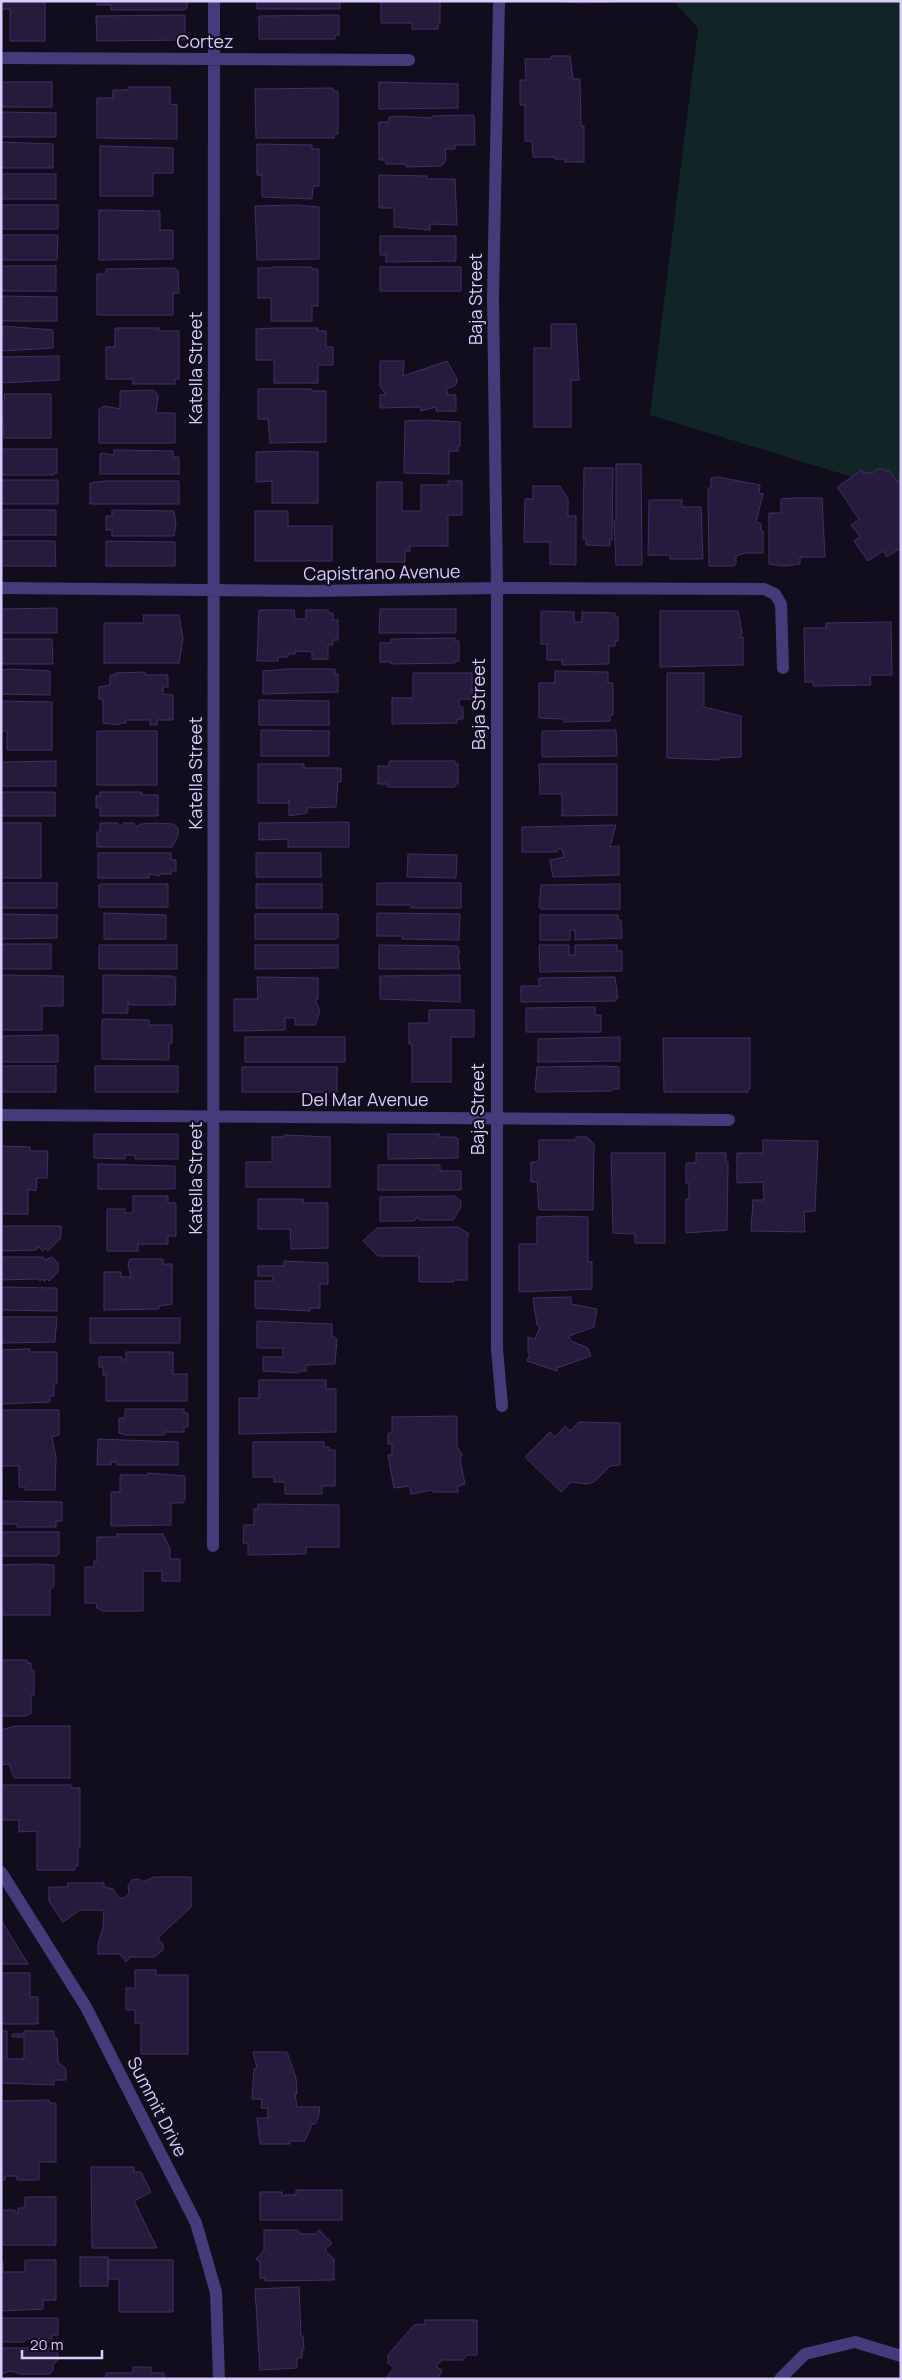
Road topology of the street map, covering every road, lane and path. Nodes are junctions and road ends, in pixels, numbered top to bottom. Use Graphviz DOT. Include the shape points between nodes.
graph roads {
  1 [pos="214,1"];
  2 [pos="499,1"];
  3 [pos="1,58"];
  4 [pos="214,60"];
  5 [pos="409,60"];
  6 [pos="1,588"];
  7 [pos="497,588"];
  8 [pos="213,591"];
  9 [pos="783,668"];
  10 [pos="1,1115"];
  11 [pos="214,1117"];
  12 [pos="495,1118"];
  13 [pos="729,1120"];
  14 [pos="502,1406"];
  15 [pos="213,1546"];
  16 [pos="1,1872"];
  17 [pos="901,2356"];
  18 [pos="219,2379"];
  19 [pos="780,2379"];
  1 -- 4 [label="street, Katella Street"];
  2 -- 7 [label="street, Baja Street" via="493,297"];
  3 -- 4 [label="street, Cortez"];
  4 -- 5 [label="street, Cortez"];
  4 -- 8 [label="street, Katella Street"];
  6 -- 8 [label="street, Capistrano Avenue"];
  7 -- 8 [label="street, Capistrano Avenue"];
  7 -- 9 [label="street, Capistrano Avenue" via="764,589 775,594 781,604"];
  7 -- 12 [label="street, Baja Street"];
  8 -- 11 [label="street, Katella Street"];
  10 -- 11 [label="street, Del Mar Avenue"];
  11 -- 12 [label="street, Del Mar Avenue"];
  11 -- 15 [label="street, Katella Street"];
  12 -- 13 [label="street, Del Mar Avenue"];
  12 -- 14 [label="street, Baja Street" via="497,1349"];
  16 -- 18 [label="street, Summit Drive" via="86,2006 196,2223 216,2292"];
  17 -- 19 [label="street" via="855,2342 805,2354"];
}
